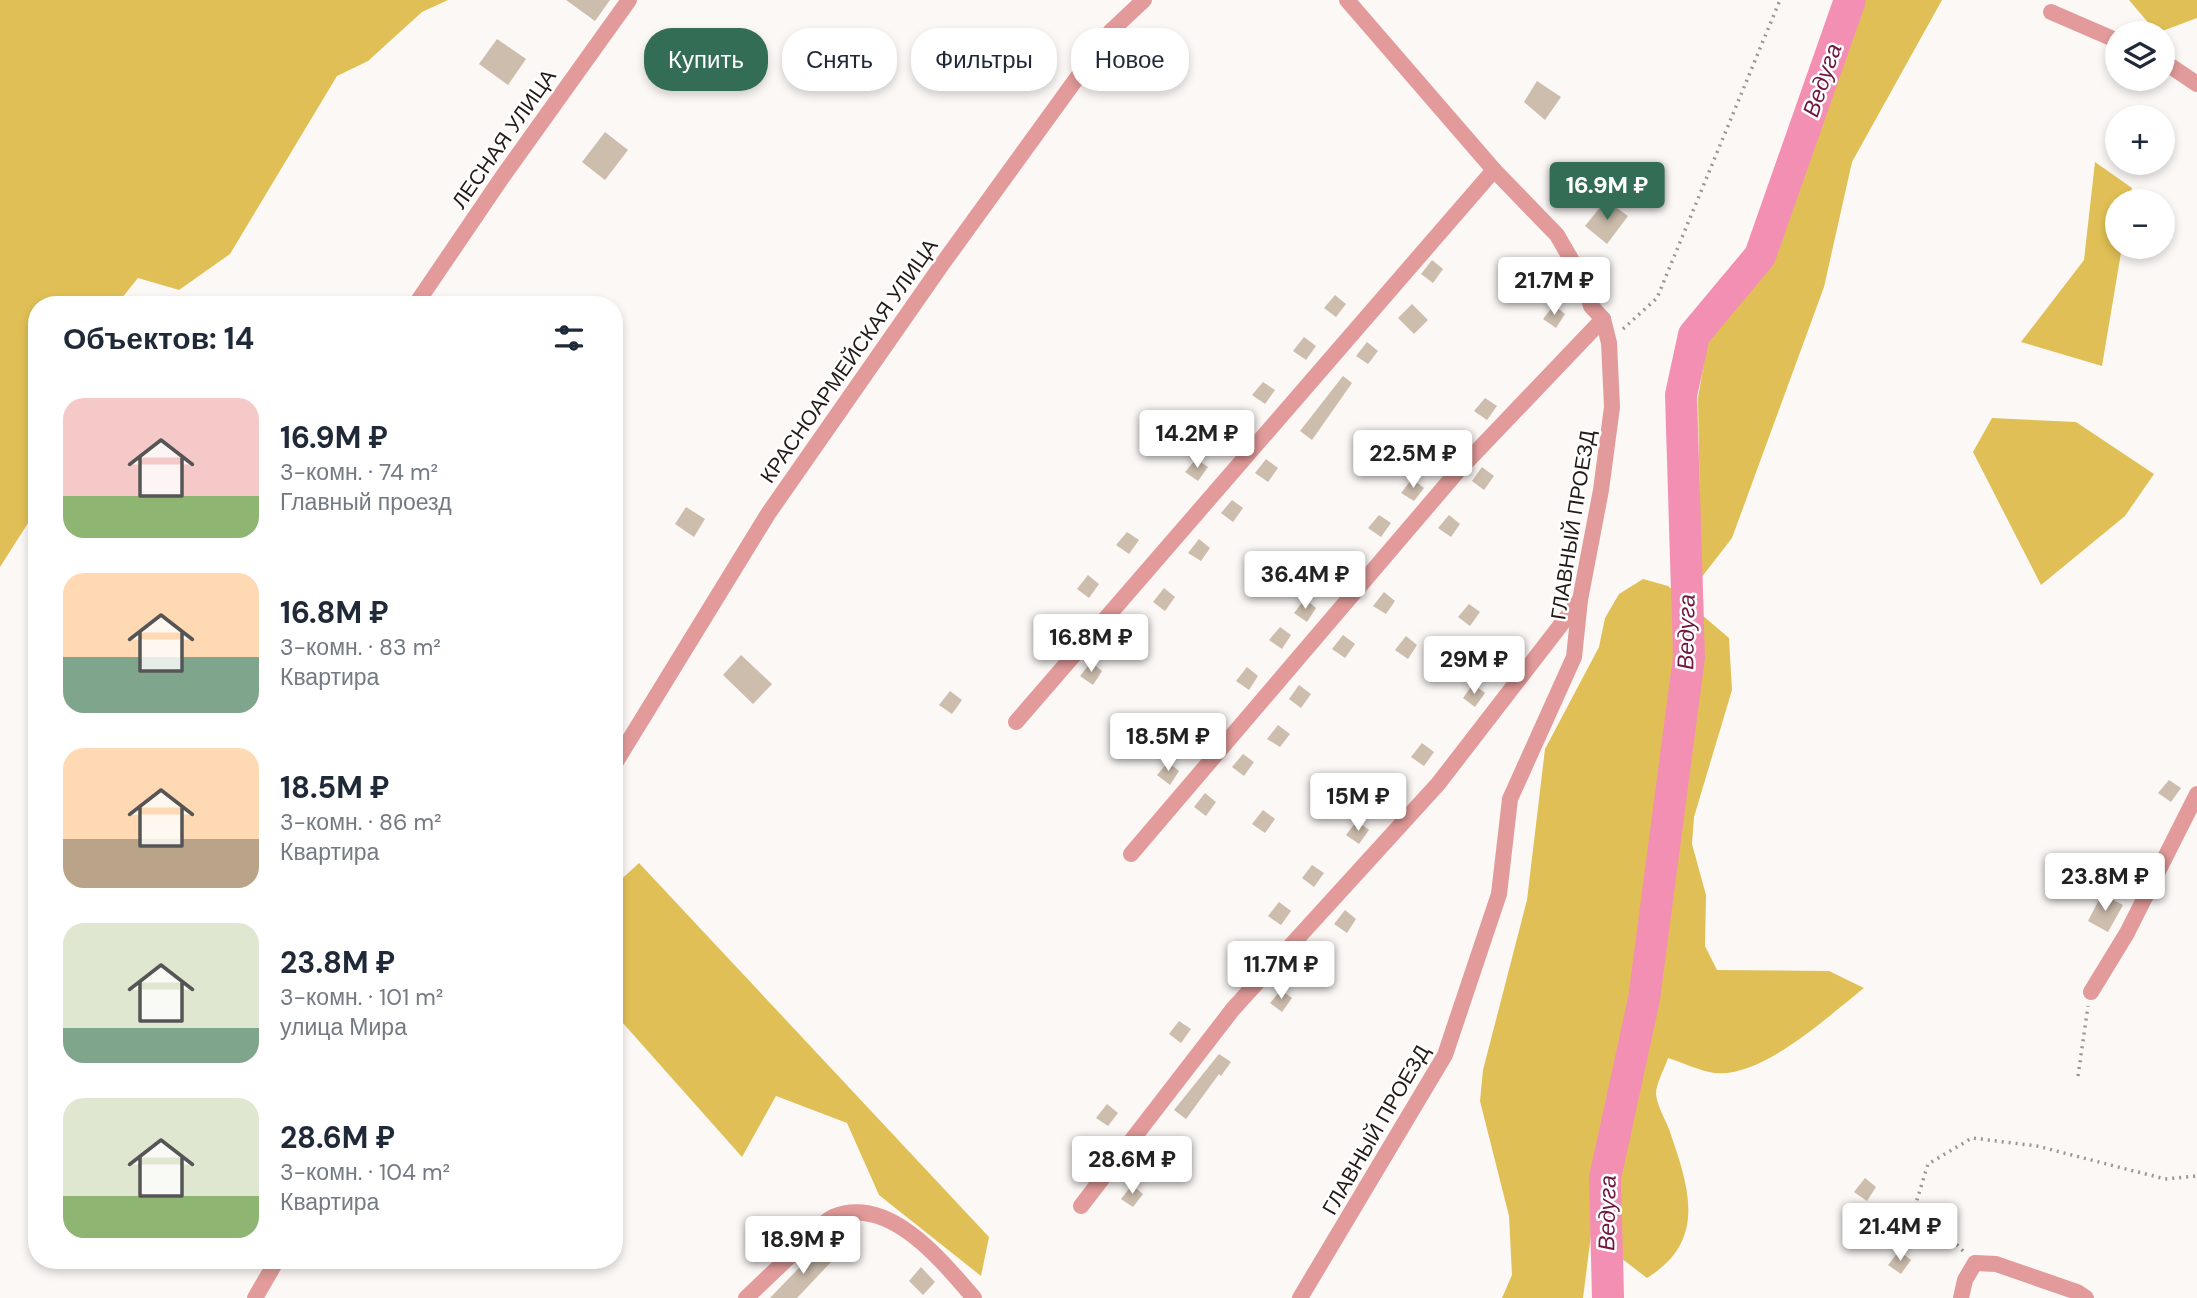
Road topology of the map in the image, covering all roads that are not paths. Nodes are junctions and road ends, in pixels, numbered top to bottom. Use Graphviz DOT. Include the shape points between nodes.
graph roads {
  1 [pos="629,0"];
  2 [pos="1144,0"];
  3 [pos="1347,0"];
  4 [pos="2051,12"];
  5 [pos="2105,35"];
  6 [pos="2175,69"];
  7 [pos="2197,84"];
  8 [pos="1494,170"];
  9 [pos="421,296"];
  10 [pos="1603,319"];
  11 [pos="1580,600"];
  12 [pos="1016,722"];
  13 [pos="623,750"];
  14 [pos="2197,794"];
  15 [pos="1131,854"];
  16 [pos="2091,992"];
  17 [pos="1081,1206"];
  18 [pos="272,1269"];
  19 [pos="255,1298"];
  20 [pos="746,1298"];
  21 [pos="974,1298"];
  22 [pos="1300,1298"];
  23 [pos="1961,1298"];
  24 [pos="2086,1298"];
  1 -- 9 [label="street, ЛЕСНАЯ УЛИЦА"];
  2 -- 13 [label="street, КРАСНОАРМЕЙСКАЯ УЛИЦА" via="1111,31 768,514"];
  3 -- 8 [label="street, ГЛАВНЫЙ ПРОЕЗД"];
  4 -- 5 [label="street"];
  6 -- 7 [label="street"];
  8 -- 10 [label="street, ГЛАВНЫЙ ПРОЕЗД" via="1557,236 1583,280 1591,306"];
  8 -- 12 [label="street"];
  10 -- 11 [label="street, ГЛАВНЫЙ ПРОЕЗД" via="1609,343 1612,407"];
  10 -- 15 [label="street" via="1457,472"];
  11 -- 17 [label="street" via="1438,784 1233,1009"];
  11 -- 22 [label="street, ГЛАВНЫЙ ПРОЕЗД" via="1574,657 1510,799 1499,894 1445,1055"];
  14 -- 16 [label="street" via="2127,933"];
  18 -- 19 [label="street"];
  20 -- 21 [label="street" via="831,1218 864,1212 886,1218 909,1234"];
  23 -- 24 [label="street" via="1975,1263 1996,1264"];
}
